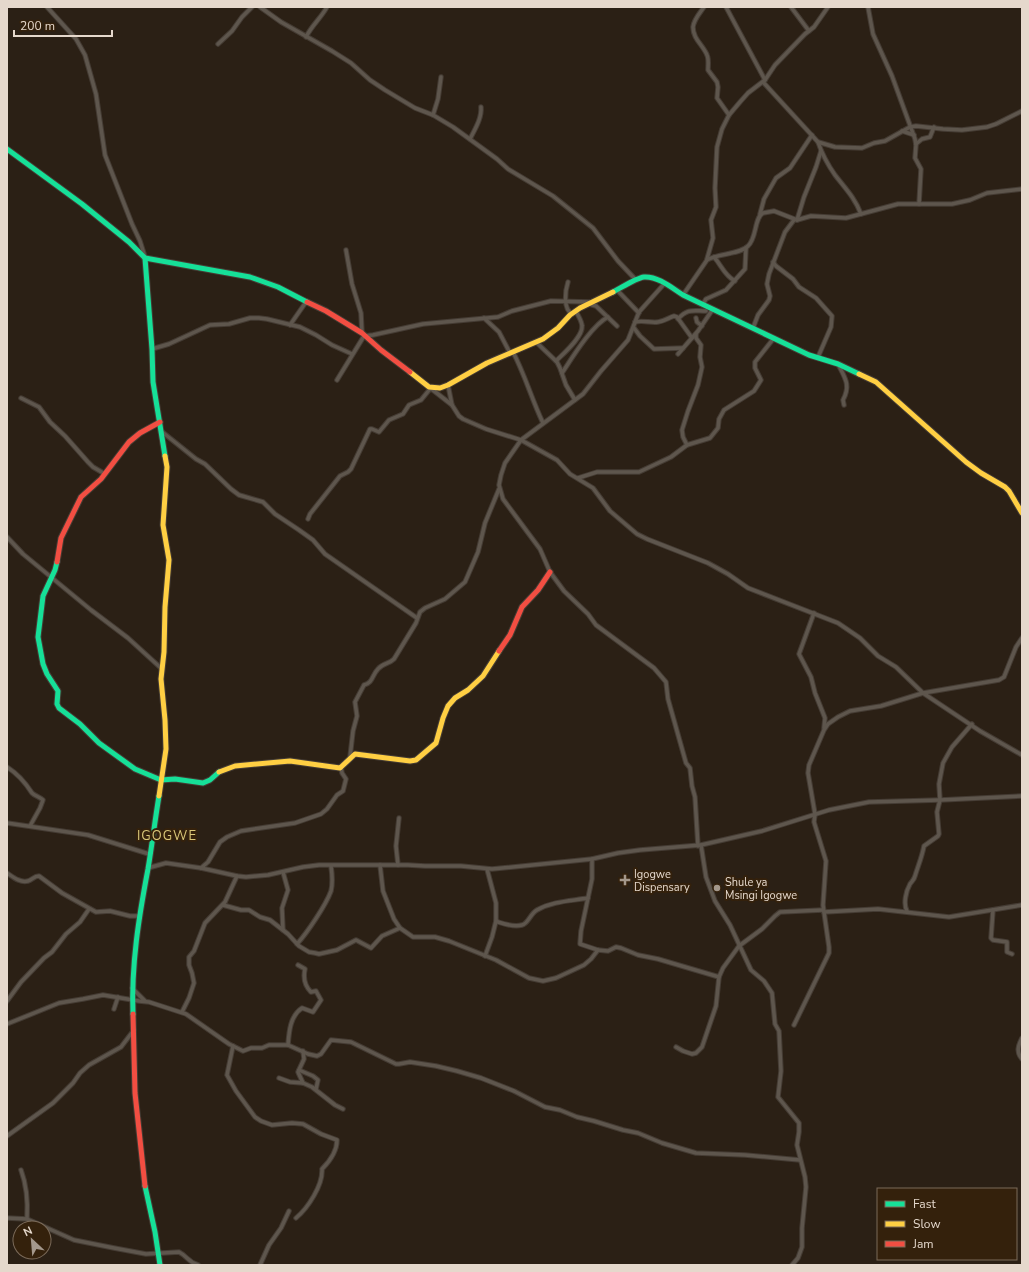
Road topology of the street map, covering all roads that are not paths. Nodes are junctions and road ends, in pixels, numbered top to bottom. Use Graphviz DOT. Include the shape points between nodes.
graph roads {
  1 [pos="47,7"];
  2 [pos="252,7"];
  3 [pos="260,7"];
  4 [pos="327,7"];
  5 [pos="704,7"];
  6 [pos="726,7"];
  7 [pos="792,7"];
  8 [pos="828,7"];
  9 [pos="868,7"];
  10 [pos="809,31"];
  11 [pos="306,37"];
  12 [pos="218,44"];
  13 [pos="441,77"];
  14 [pos="764,81"];
  15 [pos="481,107"];
  16 [pos="1022,111"];
  17 [pos="433,115"];
  18 [pos="729,115"];
  19 [pos="910,127"];
  20 [pos="934,128"];
  21 [pos="902,131"];
  22 [pos="812,135"];
  23 [pos="914,135"];
  24 [pos="470,139"];
  25 [pos="818,142"];
  26 [pos="916,144"];
  27 [pos="7,149"];
  28 [pos="821,151"];
  29 [pos="1022,189"];
  30 [pos="919,204"];
  31 [pos="760,214"];
  32 [pos="861,214"];
  33 [pos="796,220"];
  34 [pos="746,248"];
  35 [pos="346,250"];
  36 [pos="714,257"];
  37 [pos="145,258"];
  38 [pos="707,260"];
  39 [pos="773,262"];
  40 [pos="636,280"];
  41 [pos="735,281"];
  42 [pos="568,282"];
  43 [pos="665,283"];
  44 [pos="617,290"];
  45 [pos="683,295"];
  46 [pos="566,301"];
  47 [pos="306,302"];
  48 [pos="589,303"];
  49 [pos="704,304"];
  50 [pos="713,309"];
  51 [pos="706,311"];
  52 [pos="572,312"];
  53 [pos="639,313"];
  54 [pos="608,317"];
  55 [pos="708,317"];
  56 [pos="484,318"];
  57 [pos="696,318"];
  58 [pos="678,319"];
  59 [pos="635,322"];
  60 [pos="290,325"];
  61 [pos="617,326"];
  62 [pos="702,326"];
  63 [pos="634,328"];
  64 [pos="753,328"];
  65 [pos="696,334"];
  66 [pos="363,335"];
  67 [pos="692,338"];
  68 [pos="774,338"];
  69 [pos="536,342"];
  70 [pos="683,348"];
  71 [pos="152,349"];
  72 [pos="511,352"];
  73 [pos="352,354"];
  74 [pos="678,354"];
  75 [pos="818,358"];
  76 [pos="556,361"];
  77 [pos="838,364"];
  78 [pos="562,373"];
  79 [pos="337,380"];
  80 [pos="448,385"];
  81 [pos="429,388"];
  82 [pos="21,398"];
  83 [pos="575,400"];
  84 [pos="844,404"];
  85 [pos="452,405"];
  86 [pos="160,422"];
  87 [pos="543,424"];
  88 [pos="161,431"];
  89 [pos="521,440"];
  90 [pos="687,445"];
  91 [pos="105,474"];
  92 [pos="578,478"];
  93 [pos="500,488"];
  94 [pos="1022,513"];
  95 [pos="308,519"];
  96 [pos="7,537"];
  97 [pos="550,572"];
  98 [pos="52,578"];
  99 [pos="814,613"];
  100 [pos="417,618"];
  101 [pos="1022,638"];
  102 [pos="162,669"];
  103 [pos="923,693"];
  104 [pos="972,724"];
  105 [pos="824,730"];
  106 [pos="1022,755"];
  107 [pos="350,756"];
  108 [pos="7,766"];
  109 [pos="341,767"];
  110 [pos="161,780"];
  111 [pos="1022,796"];
  112 [pos="940,800"];
  113 [pos="815,814"];
  114 [pos="399,818"];
  115 [pos="7,823"];
  116 [pos="30,826"];
  117 [pos="699,845"];
  118 [pos="149,854"];
  119 [pos="592,859"];
  120 [pos="380,865"];
  121 [pos="398,865"];
  122 [pos="331,866"];
  123 [pos="148,868"];
  124 [pos="201,868"];
  125 [pos="487,869"];
  126 [pos="283,872"];
  127 [pos="7,873"];
  128 [pos="237,876"];
  129 [pos="588,898"];
  130 [pos="223,905"];
  131 [pos="1022,905"];
  132 [pos="89,909"];
  133 [pos="993,910"];
  134 [pos="824,911"];
  135 [pos="907,911"];
  136 [pos="140,916"];
  137 [pos="496,920"];
  138 [pos="400,928"];
  139 [pos="283,930"];
  140 [pos="297,944"];
  141 [pos="740,946"];
  142 [pos="598,950"];
  143 [pos="1012,954"];
  144 [pos="485,956"];
  145 [pos="298,964"];
  146 [pos="719,977"];
  147 [pos="132,988"];
  148 [pos="118,997"];
  149 [pos="133,999"];
  150 [pos="7,1001"];
  151 [pos="145,1001"];
  152 [pos="114,1010"];
  153 [pos="182,1012"];
  154 [pos="7,1024"];
  155 [pos="794,1025"];
  156 [pos="134,1030"];
  157 [pos="1022,1038"];
  158 [pos="288,1045"];
  159 [pos="233,1046"];
  160 [pos="676,1047"];
  161 [pos="303,1051"];
  162 [pos="1022,1060"];
  163 [pos="299,1070"];
  164 [pos="279,1078"];
  165 [pos="303,1083"];
  166 [pos="316,1089"];
  167 [pos="343,1109"];
  168 [pos="7,1136"];
  169 [pos="800,1160"];
  170 [pos="21,1170"];
  171 [pos="289,1211"];
  172 [pos="7,1218"];
  173 [pos="296,1218"];
  174 [pos="27,1219"];
  175 [pos="158,1254"];
  176 [pos="160,1265"];
  177 [pos="198,1265"];
  178 [pos="260,1265"];
  179 [pos="792,1265"];
  1 -- 37 [label="street" via="76,39 85,55 96,94 105,155"];
  2 -- 12 [label="street" via="232,32"];
  3 -- 11 [label="street"];
  4 -- 11 [label="street"];
  5 -- 18 [label="street" via="694,26 695,36 707,56 708,70 718,87 717,98"];
  6 -- 14 [label="street"];
  7 -- 10 [label="street"];
  8 -- 10 [label="street"];
  9 -- 19 [label="street" via="874,34"];
  10 -- 14 [label="street" via="775,65"];
  11 -- 17 [label="street" via="351,63 385,90 415,108"];
  13 -- 17 [label="street"];
  14 -- 18 [label="street" via="748,93"];
  14 -- 22 [label="street"];
  15 -- 24 [label="street" via="482,111"];
  16 -- 20 [label="street" via="987,127 964,130"];
  17 -- 24 [label="street" via="454,126"];
  18 -- 38 [label="street" via="718,142 715,188 717,203 711,220 713,238"];
  19 -- 20 [label="street"];
  19 -- 21 [label="street"];
  19 -- 23 [label="street"];
  20 -- 26 [label="street" via="930,137"];
  21 -- 23 [label="street"];
  21 -- 25 [label="street" via="885,141 862,148 835,147"];
  22 -- 25 [label="street"];
  22 -- 31 [label="street" via="790,168 776,178 764,199"];
  23 -- 26 [label="street"];
  24 -- 40 [label="street" via="508,169 553,196 593,228"];
  25 -- 28 [label="street"];
  26 -- 30 [label="street" via="915,158 921,166 922,176"];
  27 -- 37 [label="street" via="87,208"];
  28 -- 32 [label="street" via="857,202"];
  28 -- 33 [label="street"];
  29 -- 30 [label="street" via="987,192 970,200 952,204"];
  30 -- 32 [label="street" via="898,204"];
  31 -- 33 [label="street" via="774,211"];
  31 -- 34 [label="street" via="752,240"];
  32 -- 33 [label="street" via="846,218 811,216"];
  33 -- 39 [label="street" via="785,232"];
  34 -- 36 [label="street"];
  34 -- 41 [label="street" via="745,268"];
  35 -- 66 [label="street" via="352,284 361,313"];
  36 -- 38 [label="street"];
  36 -- 41 [label="street" via="726,275"];
  37 -- 47 [label="street" via="250,277 278,286"];
  37 -- 71 [label="street"];
  38 -- 45 [label="street"];
  39 -- 64 [label="street" via="767,284 770,298 758,315"];
  39 -- 75 [label="street" via="799,287 816,298 832,316 831,327"];
  40 -- 43 [label="street" via="649,277"];
  40 -- 44 [label="street"];
  41 -- 49 [label="street" via="726,290 706,298"];
  42 -- 46 [label="street"];
  43 -- 45 [label="street"];
  43 -- 53 [label="street"];
  44 -- 48 [label="street"];
  44 -- 53 [label="street"];
  45 -- 49 [label="street"];
  46 -- 48 [label="street"];
  46 -- 52 [label="street"];
  46 -- 56 [label="street" via="551,301 498,317"];
  47 -- 60 [label="street"];
  47 -- 66 [label="street" via="331,314"];
  48 -- 52 [label="street"];
  48 -- 54 [label="street"];
  49 -- 50 [label="street"];
  49 -- 51 [label="street"];
  50 -- 55 [label="street"];
  50 -- 64 [label="street"];
  51 -- 55 [label="street"];
  51 -- 58 [label="street" via="691,310"];
  52 -- 69 [label="street" via="550,334"];
  52 -- 76 [label="street" via="582,324 582,329 573,345"];
  53 -- 59 [label="street"];
  54 -- 61 [label="street"];
  54 -- 78 [label="street" via="601,320 589,334"];
  55 -- 62 [label="street"];
  56 -- 66 [label="street" via="411,326"];
  56 -- 72 [label="street" via="499,332"];
  57 -- 62 [label="street"];
  58 -- 59 [label="street" via="674,316 665,321"];
  58 -- 67 [label="street"];
  59 -- 63 [label="street"];
  60 -- 71 [label="street" via="258,318 228,324 212,324"];
  60 -- 73 [label="street" via="300,327"];
  62 -- 65 [label="street"];
  63 -- 70 [label="street" via="654,350"];
  63 -- 83 [label="street" via="628,340 583,394"];
  64 -- 68 [label="street"];
  65 -- 67 [label="street"];
  65 -- 90 [label="street" via="701,345 702,367 682,430"];
  66 -- 73 [label="street"];
  66 -- 81 [label="street"];
  67 -- 70 [label="street"];
  68 -- 75 [label="street"];
  68 -- 90 [label="street" via="755,362 761,380 757,388 724,410 712,437"];
  69 -- 72 [label="street"];
  69 -- 76 [label="street"];
  70 -- 74 [label="street"];
  71 -- 86 [label="street" via="153,382"];
  72 -- 80 [label="street"];
  72 -- 87 [label="street" via="520,365"];
  73 -- 79 [label="street"];
  75 -- 77 [label="street"];
  76 -- 78 [label="street"];
  77 -- 84 [label="street" via="846,380"];
  77 -- 94 [label="street" via="879,384 966,462 1009,490"];
  78 -- 83 [label="street"];
  80 -- 81 [label="street"];
  80 -- 85 [label="street"];
  81 -- 85 [label="street"];
  81 -- 95 [label="street" via="421,400 409,405 403,414 389,420 379,432 370,429 351,469 340,476"];
  82 -- 91 [label="street" via="39,407 88,462"];
  83 -- 87 [label="street"];
  85 -- 89 [label="street" via="463,419"];
  86 -- 88 [label="street"];
  86 -- 91 [label="street" via="129,442"];
  87 -- 89 [label="street"];
  88 -- 100 [label="street" via="205,464 230,489 239,495 263,502 278,517 305,534 325,554"];
  88 -- 102 [label="street" via="167,467 163,525 169,560"];
  89 -- 92 [label="street" via="557,460 570,474"];
  89 -- 93 [label="street" via="505,464"];
  90 -- 92 [label="street" via="671,457 639,472 598,472"];
  91 -- 98 [label="street" via="81,497 62,538"];
  92 -- 99 [label="street" via="593,488 620,521 642,537 708,563 748,588"];
  93 -- 97 [label="street" via="503,499 540,549"];
  93 -- 100 [label="street" via="465,582 445,599 422,610"];
  96 -- 98 [label="street"];
  97 -- 107 [label="street" via="522,607 510,635 483,676 448,706 434,745 413,761 359,754"];
  97 -- 117 [label="street" via="596,625 654,668 666,682 668,699 686,763 690,768"];
  98 -- 102 [label="street" via="128,638"];
  98 -- 110 [label="street" via="43,596 38,637 44,668 59,692 58,707 111,752 136,769"];
  99 -- 103 [label="street" via="838,623 853,633 878,656 896,667"];
  99 -- 105 [label="street" via="799,654 812,677 823,713"];
  100 -- 107 [label="street" via="393,661 381,665 360,691 356,702 357,716"];
  101 -- 103 [label="street" via="1001,679"];
  102 -- 110 [label="street" via="166,740"];
  103 -- 104 [label="street"];
  103 -- 105 [label="street" via="843,714 828,724"];
  104 -- 106 [label="street"];
  104 -- 112 [label="street" via="945,757 939,784"];
  105 -- 113 [label="street" via="808,770"];
  107 -- 109 [label="street"];
  108 -- 116 [label="street" via="33,794 43,800"];
  109 -- 110 [label="street" via="274,762 235,766 217,773 203,783"];
  109 -- 124 [label="street" via="346,779 344,788 325,811 294,823 241,831 227,837 220,842 208,862"];
  110 -- 118 [label="street"];
  111 -- 112 [label="street"];
  112 -- 113 [label="street" via="869,802"];
  112 -- 135 [label="street" via="937,816 938,836 924,846 904,905"];
  113 -- 117 [label="street" via="760,831"];
  113 -- 134 [label="street" via="814,822 826,861"];
  114 -- 121 [label="street" via="396,846"];
  115 -- 116 [label="street"];
  116 -- 118 [label="street" via="88,835"];
  117 -- 119 [label="street" via="634,850"];
  117 -- 141 [label="street" via="712,895"];
  118 -- 123 [label="street"];
  119 -- 125 [label="street"];
  119 -- 129 [label="street" via="592,879"];
  120 -- 121 [label="street"];
  120 -- 122 [label="street"];
  120 -- 138 [label="street" via="384,896"];
  121 -- 125 [label="street"];
  122 -- 126 [label="street" via="312,866"];
  122 -- 140 [label="street" via="331,890 307,932"];
  123 -- 124 [label="street" via="166,863"];
  123 -- 136 [label="street"];
  124 -- 128 [label="street"];
  125 -- 137 [label="street" via="496,903"];
  126 -- 128 [label="street"];
  126 -- 139 [label="street" via="288,890 282,909"];
  127 -- 132 [label="street" via="21,881 39,876"];
  128 -- 130 [label="street"];
  129 -- 137 [label="street" via="558,902 540,908 532,913 523,925 500,923"];
  129 -- 142 [label="street" via="580,944"];
  130 -- 139 [label="street" via="250,911 270,920"];
  130 -- 153 [label="street" via="205,923 194,952 189,957 194,983"];
  131 -- 133 [label="street"];
  132 -- 136 [label="street"];
  132 -- 150 [label="street" via="80,922 21,982"];
  133 -- 135 [label="street" via="949,917"];
  133 -- 143 [label="street" via="991,938 1007,942 1007,952"];
  134 -- 135 [label="street"];
  134 -- 141 [label="street" via="780,912"];
  134 -- 155 [label="street" via="829,953"];
  136 -- 147 [label="street"];
  137 -- 144 [label="street"];
  138 -- 140 [label="street" via="382,936 370,948 356,940 337,950 317,954"];
  138 -- 144 [label="street" via="413,937 435,937"];
  139 -- 140 [label="street"];
  141 -- 146 [label="street"];
  141 -- 169 [label="street" via="751,970 764,981 772,993 779,1031 781,1071 778,1097 799,1123 797,1145"];
  142 -- 144 [label="street" via="584,965 543,981 529,978"];
  142 -- 146 [label="street" via="621,948"];
  145 -- 158 [label="street" via="305,970 304,981 310,992 316,991 321,1000 313,1012 302,1008 297,1012 289,1029"];
  146 -- 160 [label="street" via="716,1006 702,1046 692,1054"];
  147 -- 149 [label="street"];
  147 -- 151 [label="street"];
  148 -- 149 [label="street"];
  148 -- 152 [label="street"];
  148 -- 154 [label="street" via="100,994 83,1000 59,1003"];
  149 -- 151 [label="street"];
  149 -- 156 [label="street"];
  151 -- 153 [label="street"];
  153 -- 159 [label="street"];
  156 -- 168 [label="street" via="121,1047 89,1065 53,1103"];
  156 -- 175 [label="street" via="135,1093 145,1185"];
  157 -- 162 [label="street" via="1018,1050"];
  158 -- 159 [label="street" via="269,1045 243,1051"];
  158 -- 161 [label="street"];
  159 -- 173 [label="street" via="227,1075 255,1117 272,1125 303,1124 319,1134 337,1140 335,1151 322,1169 317,1190"];
  161 -- 163 [label="street" via="304,1059"];
  161 -- 169 [label="street" via="317,1056 331,1040 349,1041 396,1064 410,1062 456,1071 514,1091 545,1107 638,1133 696,1153"];
  163 -- 165 [label="street"];
  163 -- 166 [label="street" via="318,1080"];
  164 -- 165 [label="street"];
  165 -- 166 [label="street"];
  166 -- 167 [label="street"];
  169 -- 179 [label="street" via="806,1187 802,1247"];
  170 -- 174 [label="street" via="27,1196"];
  171 -- 178 [label="street"];
  172 -- 174 [label="street"];
  174 -- 175 [label="street" via="74,1240"];
  175 -- 176 [label="street"];
  175 -- 177 [label="street" via="179,1252 190,1262"];
}
